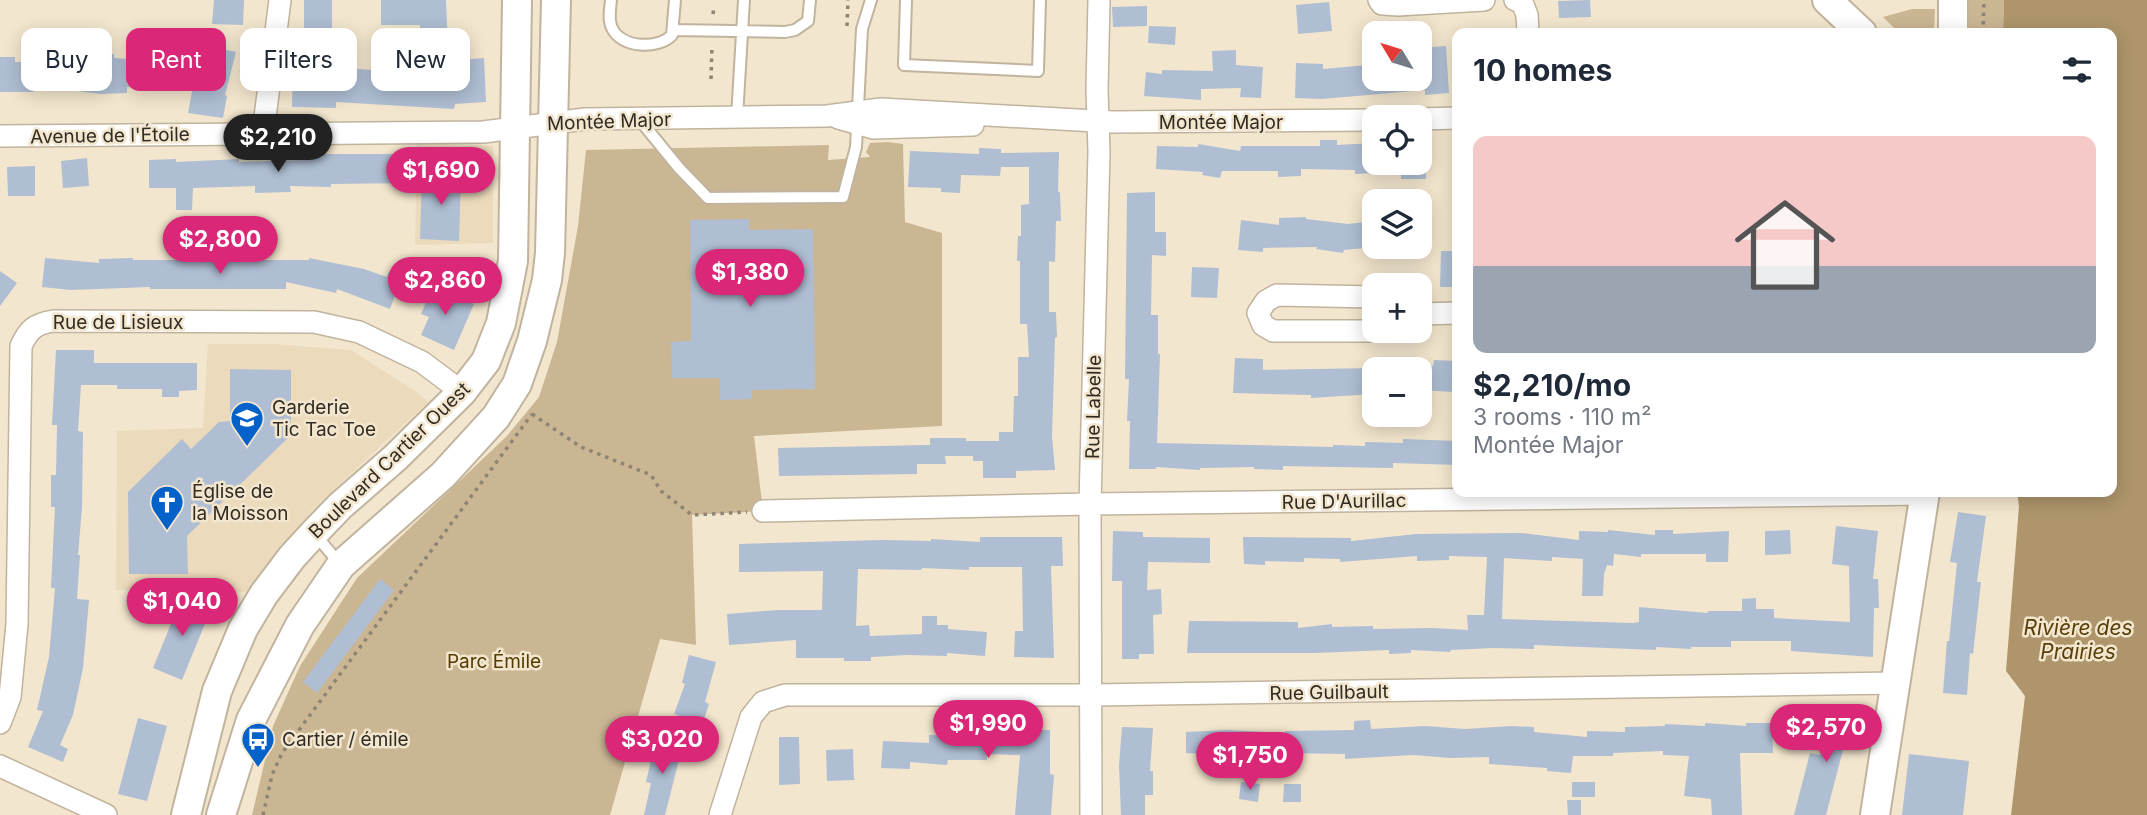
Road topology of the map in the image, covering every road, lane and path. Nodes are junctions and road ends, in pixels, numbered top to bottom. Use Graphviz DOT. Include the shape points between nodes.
graph roads {
  1 [pos="280,0"];
  2 [pos="517,0"];
  3 [pos="556,0"];
  4 [pos="611,0"];
  5 [pos="675,0"];
  6 [pos="744,0"];
  7 [pos="810,0"];
  8 [pos="868,0"];
  9 [pos="906,0"];
  10 [pos="1040,0"];
  11 [pos="1099,0"];
  12 [pos="1379,0"];
  13 [pos="1484,0"];
  14 [pos="1515,0"];
  15 [pos="1827,0"];
  16 [pos="1953,0"];
  17 [pos="1984,0"];
  18 [pos="714,7"];
  19 [pos="713,14"];
  20 [pos="1528,28"];
  21 [pos="1857,28"];
  22 [pos="1953,28"];
  23 [pos="1983,28"];
  24 [pos="674,30"];
  25 [pos="742,32"];
  26 [pos="712,45"];
  27 [pos="711,79"];
  28 [pos="737,117"];
  29 [pos="857,118"];
  30 [pos="1452,118"];
  31 [pos="639,119"];
  32 [pos="1432,119"];
  33 [pos="1362,120"];
  34 [pos="1098,122"];
  35 [pos="553,123"];
  36 [pos="514,127"];
  37 [pos="262,133"];
  38 [pos="0,136"];
  39 [pos="1362,297"];
  40 [pos="1432,313"];
  41 [pos="1452,313"];
  42 [pos="1362,331"];
  43 [pos="462,392"];
  44 [pos="509,397"];
  45 [pos="532,414"];
  46 [pos="1621,497"];
  47 [pos="1924,497"];
  48 [pos="1090,504"];
  49 [pos="763,511"];
  50 [pos="314,533"];
  51 [pos="341,565"];
  52 [pos="1896,683"];
  53 [pos="1091,695"];
  54 [pos="0,723"];
  55 [pos="0,766"];
  56 [pos="106,815"];
  57 [pos="186,815"];
  58 [pos="221,815"];
  59 [pos="263,815"];
  60 [pos="720,815"];
  61 [pos="1091,815"];
  62 [pos="1875,815"];
  1 -- 37 [label="street"];
  2 -- 36 [label="street, Boulevard Cartier Ouest"];
  3 -- 35 [label="street"];
  4 -- 24 [label="lane" via="610,24 626,41 662,42"];
  5 -- 24 [label="lane"];
  6 -- 25 [label="lane"];
  7 -- 25 [label="lane" via="808,21 795,30"];
  8 -- 29 [label="lane" via="861,34"];
  9 -- 10 [label="lane" via="904,65 1038,71"];
  11 -- 34 [label="street, Rue Labelle"];
  12 -- 13 [label="street" via="1398,5"];
  14 -- 20 [label="street" via="1522,2"];
  15 -- 21 [label="street"];
  16 -- 22 [label="street"];
  17 -- 23 [label="path"];
  18 -- 19 [label="path"];
  24 -- 25 [label="lane"];
  25 -- 28 [label="lane"];
  26 -- 27 [label="path"];
  28 -- 29 [label="street, Montée Major"];
  28 -- 31 [label="street, Montée Major"];
  29 -- 31 [label="lane" via="856,147 843,197 708,198"];
  29 -- 34 [label="street, Montée Major" via="881,109"];
  30 -- 32 [label="street"];
  31 -- 35 [label="street, Montée Major"];
  33 -- 34 [label="street, Montée Major"];
  34 -- 48 [label="street, Rue Labelle"];
  35 -- 36 [label="street, Montée Major"];
  35 -- 44 [label="street" via="547,280 532,341"];
  36 -- 37 [label="street, Montée Major" via="483,132"];
  36 -- 43 [label="street, Boulevard Cartier Ouest" via="513,261 508,292 486,361"];
  37 -- 38 [label="street, Avenue de l'Étoile"];
  39 -- 42 [label="street" via="1277,295 1258,313 1273,331"];
  40 -- 41 [label="street"];
  43 -- 50 [label="street, Boulevard Cartier Ouest"];
  43 -- 54 [label="street, Rue de Lisieux" via="422,362 359,332 314,322 53,321 28,331 21,346 17,624 10,697"];
  44 -- 45 [label="path"];
  44 -- 51 [label="street" via="443,475"];
  45 -- 49 [label="path" via="581,447 652,474 661,491 692,515"];
  45 -- 59 [label="path" via="282,753"];
  46 -- 48 [label="street, Rue D'Aurillac"];
  47 -- 52 [label="street"];
  48 -- 49 [label="street, Rue D'Aurillac"];
  48 -- 53 [label="street, Rue Labelle"];
  50 -- 51 [label="lane"];
  50 -- 57 [label="street, Boulevard Cartier Ouest" via="271,585 243,629 217,691"];
  51 -- 58 [label="street" via="300,625 251,719"];
  52 -- 53 [label="street, Rue Guilbault"];
  52 -- 62 [label="street"];
  53 -- 60 [label="street, Rue Guilbault" via="785,695 763,702 751,717"];
  53 -- 61 [label="street, Rue Labelle"];
  55 -- 56 [label="street"];
}
